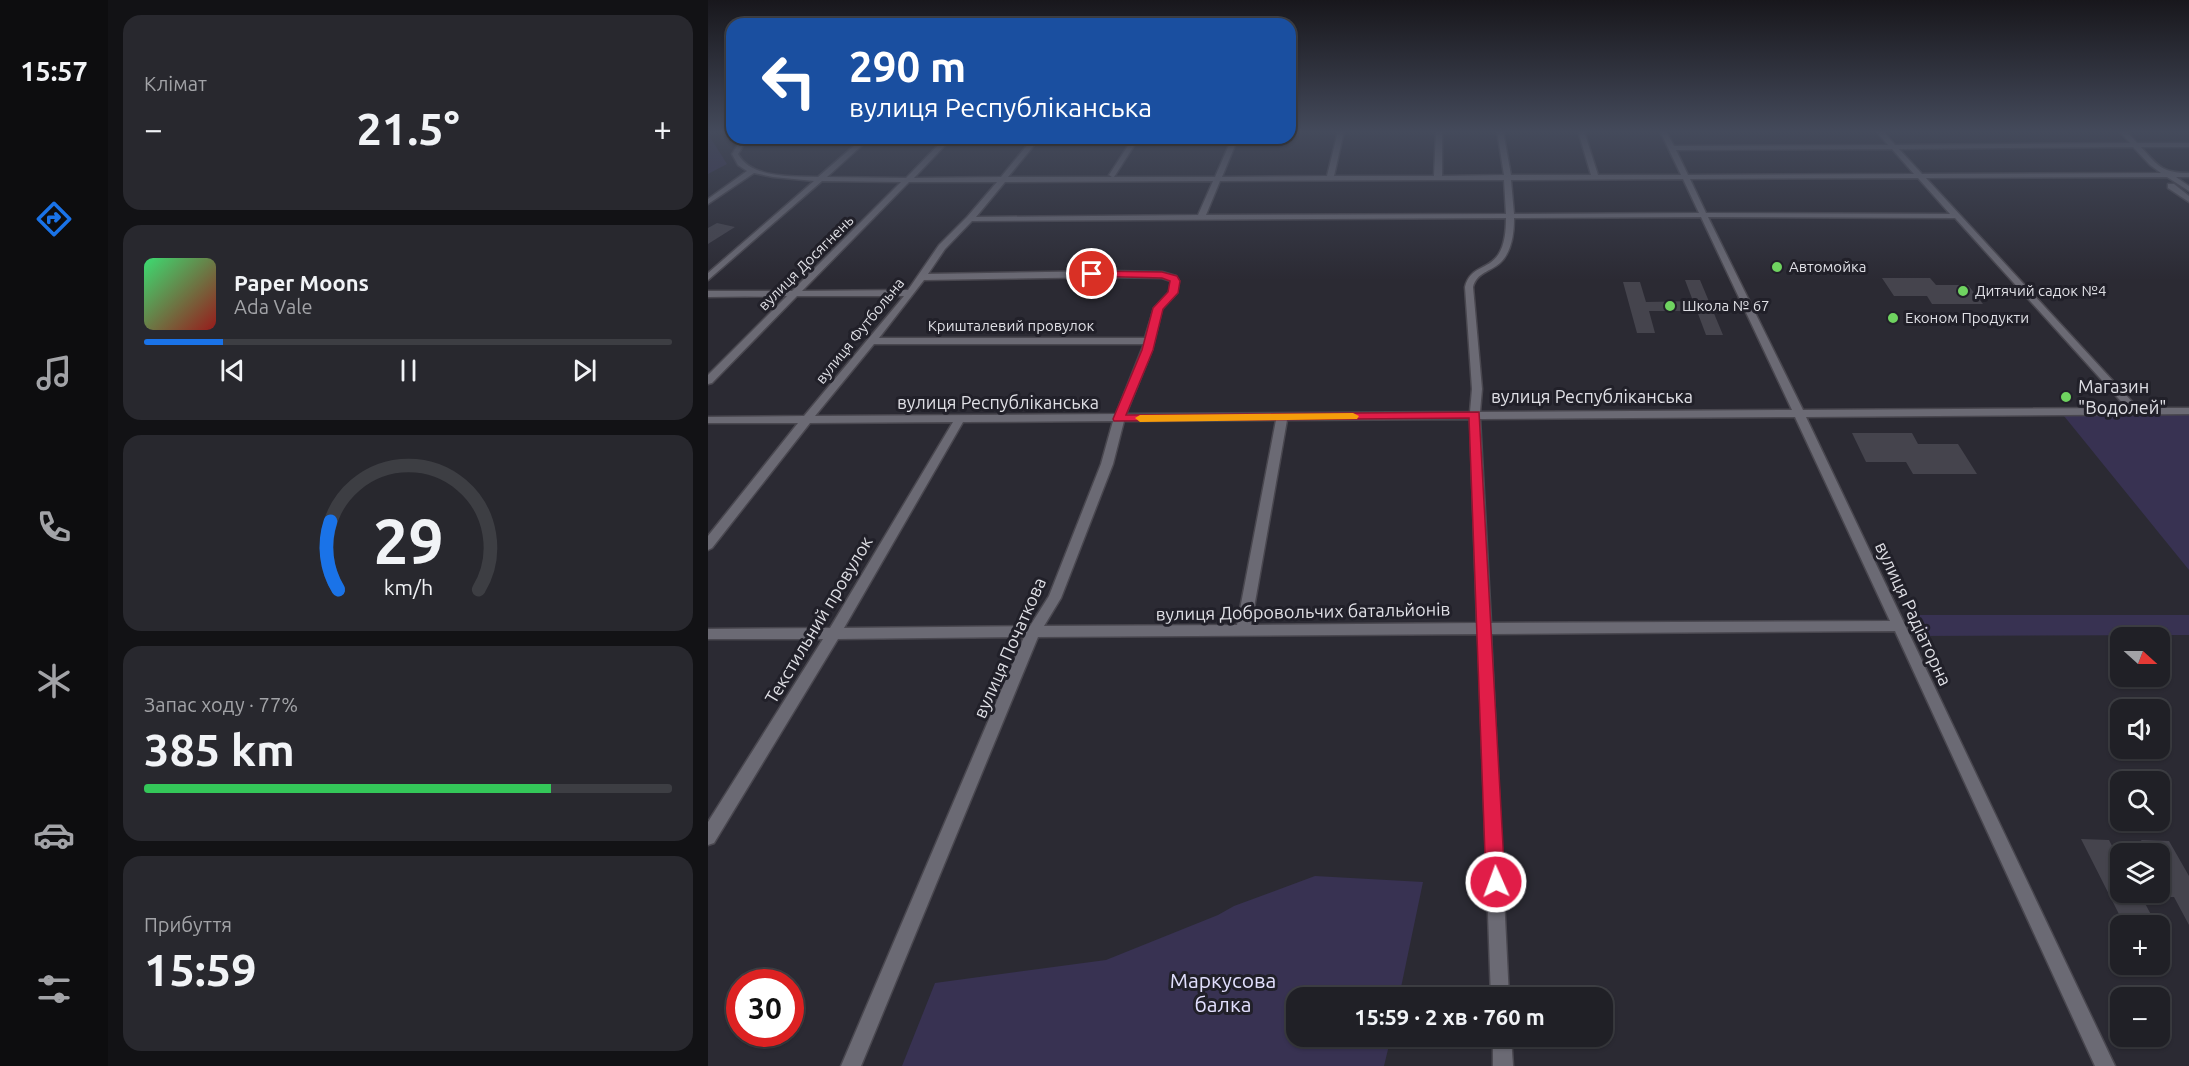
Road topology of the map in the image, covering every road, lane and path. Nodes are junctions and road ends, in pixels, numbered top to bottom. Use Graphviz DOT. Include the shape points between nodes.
graph roads {
  1 [pos="739,181"];
  2 [pos="818,181"];
  3 [pos="906,181"];
  4 [pos="1000,181"];
  5 [pos="1216,181"];
  6 [pos="1507,181"];
  7 [pos="1687,181"];
  8 [pos="1924,181"];
  9 [pos="2165,181"];
  10 [pos="2189,200"];
  11 [pos="708,202"];
  12 [pos="1511,215"];
  13 [pos="1703,215"];
  14 [pos="1202,216"];
  15 [pos="1957,216"];
  16 [pos="970,219"];
  17 [pos="708,277"];
  18 [pos="922,277"];
  19 [pos="794,293"];
  20 [pos="708,294"];
  21 [pos="911,294"];
  22 [pos="872,341"];
  23 [pos="1149,341"];
  24 [pos="708,381"];
  25 [pos="2135,411"];
  26 [pos="2189,411"];
  27 [pos="1797,412"];
  28 [pos="1475,414"];
  29 [pos="1282,416"];
  30 [pos="807,419"];
  31 [pos="1119,419"];
  32 [pos="708,420"];
  33 [pos="959,420"];
  34 [pos="708,545"];
  35 [pos="1898,626"];
  36 [pos="1486,628"];
  37 [pos="1243,630"];
  38 [pos="834,633"];
  39 [pos="1034,633"];
  40 [pos="708,634"];
  41 [pos="708,837"];
  42 [pos="1500,987"];
  43 [pos="1502,1047"];
  44 [pos="851,1066"];
  45 [pos="1503,1066"];
  46 [pos="2105,1066"];
  1 -- 11 [label="street"];
  2 -- 17 [label="street"];
  3 -- 19 [label="street, вулиця Досягнень"];
  4 -- 16 [label="street, вулиця Футбольна"];
  5 -- 14 [label="street"];
  6 -- 12 [label="street"];
  7 -- 13 [label="street, вулиця Радіаторна"];
  8 -- 15 [label="street"];
  9 -- 10 [label="street"];
  12 -- 13 [label="street"];
  12 -- 14 [label="street"];
  12 -- 28 [label="street" via="1504,254 1470,279"];
  13 -- 15 [label="street"];
  13 -- 27 [label="street, вулиця Радіаторна"];
  14 -- 16 [label="street"];
  15 -- 25 [label="street"];
  16 -- 18 [label="street, вулиця Футбольна" via="942,247"];
  18 -- 21 [label="street, вулиця Футбольна"];
  18 -- 23 [label="street, вулиця Початкова" via="1107,274 1173,278 1173,293 1158,308"];
  19 -- 20 [label="street"];
  19 -- 21 [label="street"];
  19 -- 24 [label="street, вулиця Досягнень"];
  21 -- 22 [label="street, вулиця Футбольна"];
  22 -- 23 [label="street, Кришталевий провулок"];
  22 -- 30 [label="street, вулиця Футбольна"];
  23 -- 31 [label="street, вулиця Початкова"];
  25 -- 26 [label="street, вулиця Республіканська"];
  25 -- 27 [label="street, вулиця Республіканська"];
  27 -- 28 [label="street, вулиця Республіканська"];
  27 -- 35 [label="street, вулиця Радіаторна"];
  28 -- 29 [label="street, вулиця Республіканська"];
  28 -- 36 [label="street"];
  29 -- 31 [label="street, вулиця Республіканська"];
  29 -- 37 [label="street"];
  30 -- 32 [label="street, вулиця Республіканська"];
  30 -- 33 [label="street, вулиця Республіканська"];
  30 -- 34 [label="street, вулиця Футбольна"];
  31 -- 33 [label="street, вулиця Республіканська"];
  31 -- 39 [label="street, вулиця Початкова" via="1107,464 1055,598"];
  33 -- 38 [label="street, Текстильний провулок"];
  35 -- 36 [label="street, вулиця Добровольчих батальйонів"];
  35 -- 46 [label="street, вулиця Радіаторна"];
  36 -- 37 [label="street, вулиця Добровольчих батальйонів"];
  36 -- 42 [label="street"];
  37 -- 39 [label="street, вулиця Добровольчих батальйонів"];
  38 -- 39 [label="street, вулиця Добровольчих батальйонів"];
  38 -- 40 [label="street, вулиця Добровольчих батальйонів"];
  38 -- 41 [label="street, Текстильний провулок"];
  39 -- 44 [label="street, вулиця Початкова"];
  43 -- 45 [label="street"];
}
